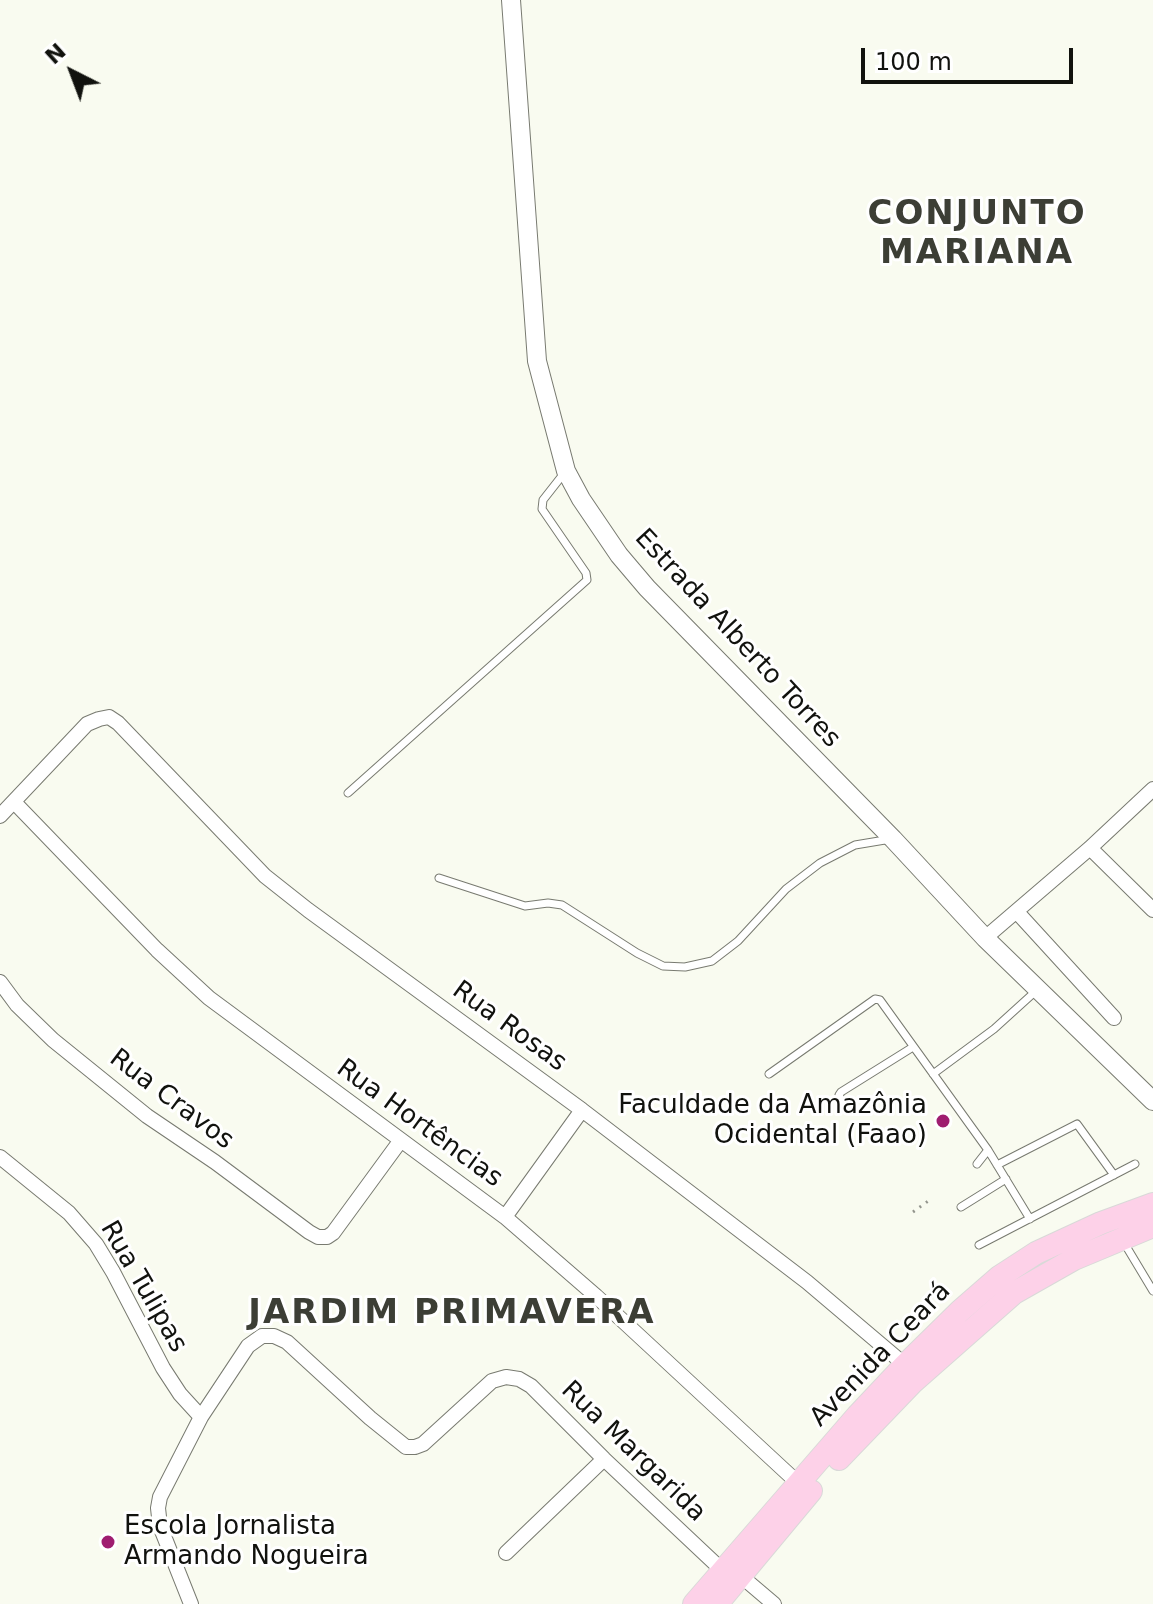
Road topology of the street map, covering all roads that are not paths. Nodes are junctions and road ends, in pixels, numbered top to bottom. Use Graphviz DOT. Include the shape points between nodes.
graph roads {
  1 [pos="511,0"];
  2 [pos="566,471"];
  3 [pos="1153,789"];
  4 [pos="348,793"];
  5 [pos="14,802"];
  6 [pos="0,816"];
  7 [pos="893,839"];
  8 [pos="1090,848"];
  9 [pos="439,878"];
  10 [pos="1153,910"];
  11 [pos="1017,912"];
  12 [pos="985,938"];
  13 [pos="0,982"];
  14 [pos="1037,990"];
  15 [pos="1114,1018"];
  16 [pos="913,1047"];
  17 [pos="769,1074"];
  18 [pos="933,1074"];
  19 [pos="842,1101"];
  20 [pos="1153,1101"];
  21 [pos="582,1110"];
  22 [pos="401,1140"];
  23 [pos="988,1150"];
  24 [pos="0,1157"];
  25 [pos="977,1164"];
  26 [pos="1135,1164"];
  27 [pos="997,1165"];
  28 [pos="1114,1175"];
  29 [pos="1006,1179"];
  30 [pos="1153,1204"];
  31 [pos="961,1207"];
  32 [pos="505,1217"];
  33 [pos="1030,1219"];
  34 [pos="1153,1226"];
  35 [pos="1122,1239"];
  36 [pos="979,1245"];
  37 [pos="1153,1291"];
  38 [pos="905,1365"];
  39 [pos="201,1417"];
  40 [pos="604,1459"];
  41 [pos="798,1483"];
  42 [pos="506,1553"];
  43 [pos="732,1574"];
  44 [pos="191,1604"];
  45 [pos="694,1604"];
  46 [pos="717,1604"];
  47 [pos="774,1604"];
  1 -- 2 [label="street, Estrada Alberto Torres" via="537,361"];
  2 -- 4 [label="lane" via="542,509 587,580"];
  2 -- 7 [label="street, Estrada Alberto Torres" via="599,527 647,588"];
  3 -- 8 [label="street"];
  5 -- 6 [label="street"];
  5 -- 21 [label="street, Rua Rosas" via="87,724 109,717 265,876"];
  5 -- 22 [label="street, Rua Hortências" via="209,998"];
  7 -- 9 [label="lane" via="855,845 820,863 786,889 738,941 712,961 685,967 663,966 637,953 562,905 525,906"];
  7 -- 12 [label="street, Estrada Alberto Torres"];
  8 -- 10 [label="street"];
  8 -- 11 [label="street"];
  11 -- 12 [label="street"];
  11 -- 15 [label="street"];
  12 -- 14 [label="street, Estrada Alberto Torres"];
  13 -- 22 [label="street, Rua Cravos" via="53,1040 147,1116 318,1237 333,1233"];
  14 -- 18 [label="lane"];
  14 -- 20 [label="street, Estrada Alberto Torres"];
  16 -- 17 [label="lane" via="875,999"];
  16 -- 18 [label="lane"];
  16 -- 19 [label="lane" via="841,1092"];
  18 -- 23 [label="lane"];
  21 -- 32 [label="street"];
  21 -- 38 [label="street, Rua Rosas" via="807,1282"];
  22 -- 32 [label="street, Rua Hortências"];
  23 -- 25 [label="lane"];
  23 -- 27 [label="lane"];
  24 -- 39 [label="street, Rua Tulipas" via="69,1213 96,1244 163,1368"];
  26 -- 28 [label="lane"];
  27 -- 28 [label="lane" via="1077,1124"];
  27 -- 29 [label="lane"];
  28 -- 33 [label="lane"];
  29 -- 31 [label="lane"];
  29 -- 33 [label="lane"];
  30 -- 38 [label="main road, Avenida Ceará" via="1069,1237 999,1277"];
  32 -- 41 [label="street, Rua Hortências"];
  33 -- 36 [label="lane"];
  34 -- 35 [label="main road, Avenida Ceará"];
  35 -- 37 [label="lane"];
  35 -- 43 [label="main road, Avenida Ceará" via="1014,1293 944,1353"];
  38 -- 41 [label="main road, Avenida Ceará"];
  39 -- 40 [label="street, Rua Margarida" via="248,1346 262,1336 274,1336 406,1447 423,1444 492,1381 506,1377 531,1386"];
  39 -- 44 [label="street" via="158,1508"];
  40 -- 42 [label="street"];
  40 -- 43 [label="street, Rua Margarida"];
  41 -- 43 [label="main road, Avenida Ceará"];
  43 -- 45 [label="main road, Avenida Ceará"];
  43 -- 46 [label="main road, Avenida Ceará"];
  43 -- 47 [label="street, Rua Margarida"];
}
